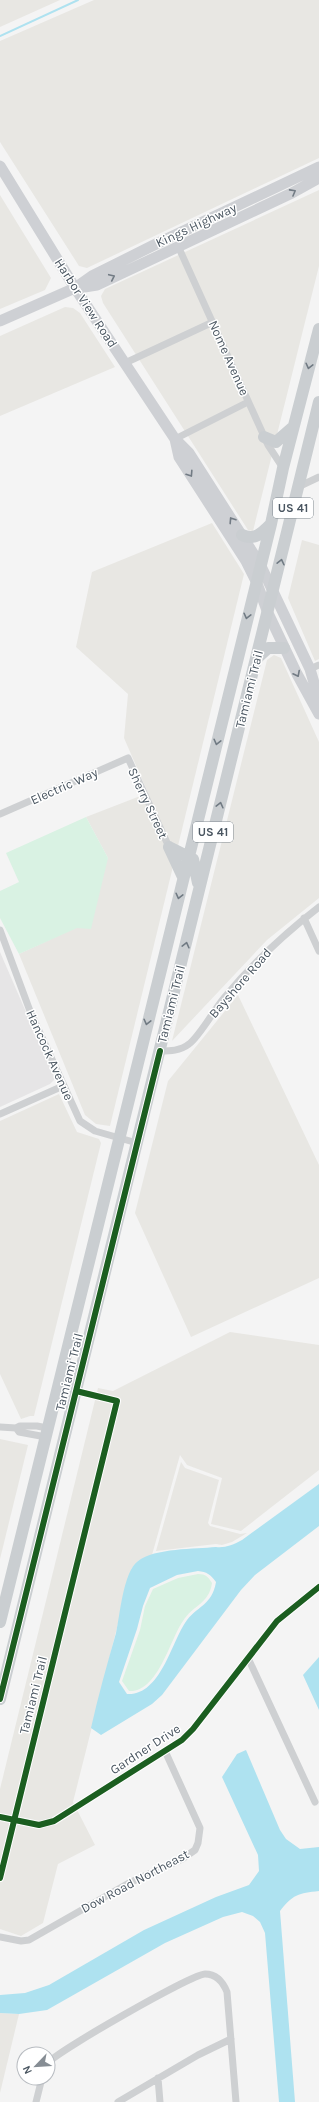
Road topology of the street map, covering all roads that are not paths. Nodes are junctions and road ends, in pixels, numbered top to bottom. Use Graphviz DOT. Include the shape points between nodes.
graph roads {
  1 [pos="0,166"];
  2 [pos="319,167"];
  3 [pos="319,178"];
  4 [pos="264,193"];
  5 [pos="269,204"];
  6 [pos="178,246"];
  7 [pos="75,288"];
  8 [pos="0,321"];
  9 [pos="213,322"];
  10 [pos="319,329"];
  11 [pos="125,363"];
  12 [pos="248,402"];
  13 [pos="319,402"];
  14 [pos="293,427"];
  15 [pos="264,437"];
  16 [pos="175,439"];
  17 [pos="283,468"];
  18 [pos="319,477"];
  19 [pos="298,487"];
  20 [pos="271,524"];
  21 [pos="242,535"];
  22 [pos="260,564"];
  23 [pos="256,581"];
  24 [pos="273,593"];
  25 [pos="268,613"];
  26 [pos="284,648"];
  27 [pos="257,658"];
  28 [pos="314,667"];
  29 [pos="319,700"];
  30 [pos="319,714"];
  31 [pos="128,758"];
  32 [pos="0,814"];
  33 [pos="198,818"];
  34 [pos="169,847"];
  35 [pos="208,852"];
  36 [pos="188,855"];
  37 [pos="183,877"];
  38 [pos="199,890"];
  39 [pos="319,907"];
  40 [pos="304,918"];
  41 [pos="0,930"];
  42 [pos="319,951"];
  43 [pos="160,1051"];
  44 [pos="63,1086"];
  45 [pos="0,1114"];
  46 [pos="119,1139"];
  47 [pos="137,1143"];
  48 [pos="67,1349"];
  49 [pos="57,1391"];
  50 [pos="76,1392"];
  51 [pos="67,1426"];
  52 [pos="0,1427"];
  53 [pos="46,1433"];
  54 [pos="4,1587"];
  55 [pos="319,1587"];
  56 [pos="0,1618"];
  57 [pos="248,1658"];
  58 [pos="0,1699"];
  59 [pos="165,1751"];
  60 [pos="315,1802"];
  61 [pos="0,1817"];
  62 [pos="14,1820"];
  63 [pos="0,1878"];
  64 [pos="0,1937"];
  65 [pos="231,2038"];
  66 [pos="56,2058"];
  67 [pos="158,2078"];
  68 [pos="40,2086"];
  69 [pos="36,2102"];
  70 [pos="118,2102"];
  71 [pos="160,2102"];
  72 [pos="236,2102"];
  1 -- 7 [label="main road, Harbor View Road"];
  2 -- 4 [label="main road, Kings Highway"];
  5 -- 3 [label="main road, Kings Highway, one-way"];
  4 -- 5 [label="main road"];
  4 -- 7 [label="main road, Kings Highway" via="154,244 92,276"];
  5 -- 6 [label="main road, Kings Highway"];
  7 -- 6 [label="main road, Kings Highway, one-way" via="98,284"];
  6 -- 9 [label="street, Nome Avenue"];
  7 -- 8 [label="main road, Kings Highway"];
  7 -- 11 [label="main road, Harbor View Road"];
  9 -- 11 [label="street"];
  9 -- 12 [label="street, Nome Avenue"];
  10 -- 14 [label="main road, Tamiami Trail / US 41, one-way"];
  11 -- 16 [label="main road, Harbor View Road"];
  12 -- 15 [label="street, Nome Avenue"];
  12 -- 16 [label="street"];
  13 -- 19 [label="main road, Tamiami Trail / US 41"];
  14 -- 15 [label="main road" via="276,442"];
  14 -- 17 [label="main road, Tamiami Trail / US 41"];
  15 -- 17 [label="street, Nome Avenue"];
  21 -- 16 [label="main road, Harbor View Road, one-way" via="189,453"];
  16 -- 23 [label="main road, Harbor View Road, one-way" via="179,457"];
  17 -- 20 [label="main road, Tamiami Trail / US 41"];
  18 -- 19 [label="street"];
  24 -- 19 [label="main road, Tamiami Trail / US 41, one-way"];
  20 -- 21 [label="main road" via="255,537 248,538"];
  20 -- 22 [label="main road, Tamiami Trail / US 41"];
  21 -- 22 [label="main road, Harbor View Road"];
  22 -- 23 [label="main road, Tamiami Trail / US 41"];
  22 -- 24 [label="main road, Harbor View Road"];
  23 -- 25 [label="main road, Harbor View Road"];
  23 -- 33 [label="main road, Tamiami Trail / US 41, one-way"];
  24 -- 25 [label="main road, Tamiami Trail / US 41"];
  24 -- 28 [label="main road, Harbor View Road"];
  25 -- 26 [label="main road, Harbor View Road"];
  25 -- 27 [label="main road, Tamiami Trail / US 41"];
  26 -- 27 [label="main road" via="268,648"];
  26 -- 30 [label="main road, Harbor View Road, one-way"];
  35 -- 27 [label="main road, Tamiami Trail / US 41, one-way"];
  28 -- 29 [label="main road, Harbor View Road"];
  31 -- 32 [label="street, Electric Way"];
  31 -- 34 [label="street, Sherry Street"];
  33 -- 35 [label="main road" via="200,837"];
  33 -- 36 [label="main road, Tamiami Trail / US 41"];
  34 -- 36 [label="main road"];
  34 -- 37 [label="main road"];
  35 -- 38 [label="main road, Tamiami Trail / US 41"];
  36 -- 37 [label="main road, Tamiami Trail / US 41"];
  36 -- 38 [label="main road" via="196,865"];
  37 -- 46 [label="main road, Tamiami Trail / US 41, one-way"];
  43 -- 38 [label="main road, Tamiami Trail / US 41, one-way"];
  39 -- 40 [label="street, Bayshore Road"];
  40 -- 42 [label="street"];
  40 -- 43 [label="street, Bayshore Road" via="239,980 190,1043 176,1050"];
  41 -- 44 [label="street, Hancock Avenue" via="22,990"];
  43 -- 47 [label="main road, Tamiami Trail / US 41"];
  44 -- 45 [label="street"];
  44 -- 46 [label="street, Hancock Avenue" via="80,1121 95,1131"];
  46 -- 47 [label="street, Hancock Avenue"];
  46 -- 48 [label="main road, Tamiami Trail / US 41"];
  47 -- 50 [label="main road, Tamiami Trail / US 41"];
  48 -- 49 [label="main road, Tamiami Trail / US 41"];
  48 -- 50 [label="main road"];
  49 -- 51 [label="main road" via="64,1403"];
  49 -- 53 [label="main road, Tamiami Trail / US 41"];
  50 -- 51 [label="main road, Tamiami Trail / US 41"];
  50 -- 62 [label="street, Tamiami Trail" via="117,1401"];
  51 -- 58 [label="main road, Tamiami Trail / US 41"];
  52 -- 53 [label="street" via="20,1426"];
  53 -- 54 [label="main road, Tamiami Trail / US 41"];
  54 -- 56 [label="main road, Tamiami Trail / US 41"];
  55 -- 57 [label="street, Gardner Drive" via="277,1621"];
  57 -- 59 [label="street, Gardner Drive" via="193,1729"];
  57 -- 60 [label="street"];
  59 -- 62 [label="street, Gardner Drive" via="54,1821 39,1825"];
  59 -- 64 [label="street, Dow Road Northeast" via="200,1828 198,1843 194,1850 182,1859 100,1898 29,1940"];
  61 -- 62 [label="street, Gardner Drive"];
  62 -- 63 [label="street, Tamiami Trail"];
  65 -- 66 [label="street" via="224,1984 219,1978 204,1974 162,1993"];
  65 -- 67 [label="street"];
  65 -- 72 [label="street"];
  67 -- 70 [label="street"];
  67 -- 71 [label="street"];
  68 -- 69 [label="street"];
}
